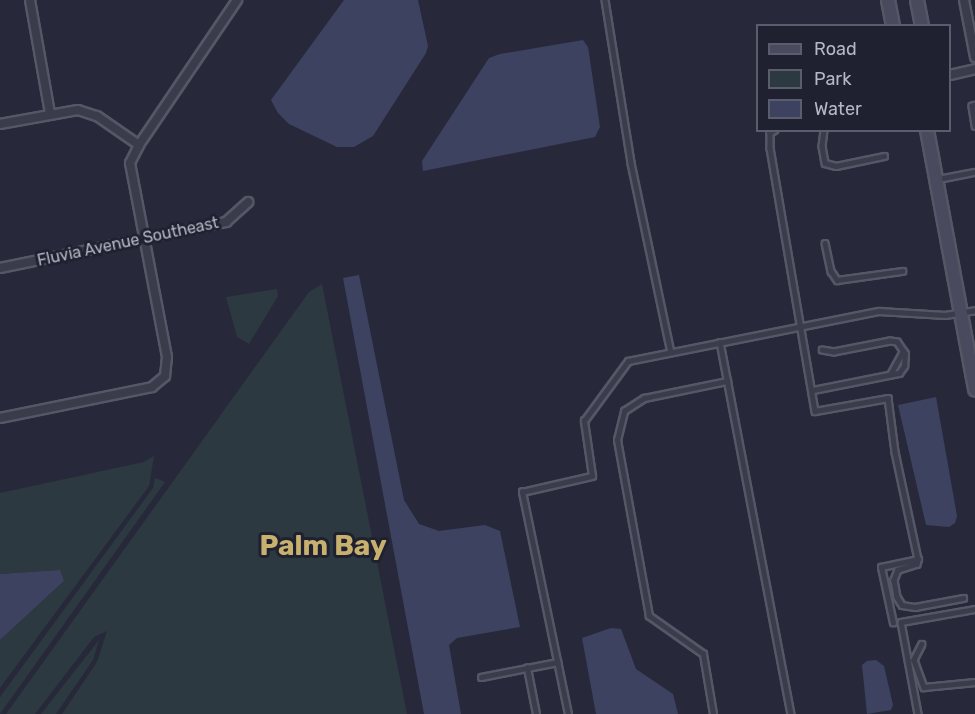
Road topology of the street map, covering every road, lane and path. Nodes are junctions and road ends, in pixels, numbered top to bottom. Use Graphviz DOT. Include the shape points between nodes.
graph roads {
  1 [pos="30,0"];
  2 [pos="237,0"];
  3 [pos="605,0"];
  4 [pos="888,0"];
  5 [pos="917,0"];
  6 [pos="964,0"];
  7 [pos="893,24"];
  8 [pos="922,24"];
  9 [pos="975,57"];
  10 [pos="975,69"];
  11 [pos="951,75"];
  12 [pos="975,105"];
  13 [pos="50,114"];
  14 [pos="0,124"];
  15 [pos="975,126"];
  16 [pos="772,132"];
  17 [pos="824,132"];
  18 [pos="927,132"];
  19 [pos="139,145"];
  20 [pos="884,156"];
  21 [pos="975,172"];
  22 [pos="936,180"];
  23 [pos="248,202"];
  24 [pos="144,239"];
  25 [pos="825,243"];
  26 [pos="0,268"];
  27 [pos="902,271"];
  28 [pos="960,310"];
  29 [pos="975,310"];
  30 [pos="802,326"];
  31 [pos="720,342"];
  32 [pos="822,350"];
  33 [pos="670,352"];
  34 [pos="727,381"];
  35 [pos="974,384"];
  36 [pos="813,390"];
  37 [pos="0,418"];
  38 [pos="918,559"];
  39 [pos="963,598"];
  40 [pos="975,609"];
  41 [pos="897,622"];
  42 [pos="922,644"];
  43 [pos="557,662"];
  44 [pos="528,668"];
  45 [pos="481,677"];
  46 [pos="975,682"];
  47 [pos="536,714"];
  48 [pos="568,714"];
  49 [pos="713,714"];
  50 [pos="790,714"];
  51 [pos="918,714"];
  1 -- 13 [label="street"];
  2 -- 19 [label="street"];
  3 -- 33 [label="lane" via="631,163"];
  4 -- 7 [label="main road"];
  5 -- 8 [label="main road"];
  6 -- 9 [label="street"];
  10 -- 11 [label="street"];
  12 -- 15 [label="lane"];
  13 -- 14 [label="street"];
  13 -- 19 [label="street" via="78,110 98,116"];
  16 -- 30 [label="lane" via="770,148"];
  17 -- 20 [label="lane" via="825,163 836,166"];
  18 -- 22 [label="main road"];
  19 -- 24 [label="street" via="130,163"];
  21 -- 22 [label="lane"];
  22 -- 28 [label="main road"];
  23 -- 24 [label="street, Fluvia Avenue Southeast" via="226,222"];
  24 -- 26 [label="street, Fluvia Avenue Southeast"];
  24 -- 37 [label="street" via="167,357 165,376 152,387"];
  25 -- 27 [label="lane" via="837,280"];
  28 -- 29 [label="lane"];
  28 -- 30 [label="lane" via="945,315 879,310"];
  28 -- 35 [label="main road"];
  30 -- 31 [label="lane"];
  30 -- 36 [label="lane"];
  31 -- 33 [label="lane"];
  31 -- 34 [label="lane"];
  32 -- 36 [label="lane" via="834,352 890,341 897,342 903,351 891,373"];
  33 -- 43 [label="lane" via="628,361 585,421 592,476 522,492"];
  34 -- 49 [label="lane" via="644,398 624,411 618,440 649,616 703,654"];
  34 -- 50 [label="lane"];
  36 -- 38 [label="lane" via="815,411 888,398 895,452"];
  38 -- 39 [label="lane" via="917,564 898,570 894,580 903,605 915,607"];
  38 -- 41 [label="lane" via="881,567"];
  40 -- 41 [label="lane"];
  41 -- 51 [label="lane"];
  42 -- 46 [label="lane" via="914,660 924,687"];
  43 -- 44 [label="lane"];
  43 -- 48 [label="lane"];
  44 -- 45 [label="lane"];
  44 -- 47 [label="lane"];
}
